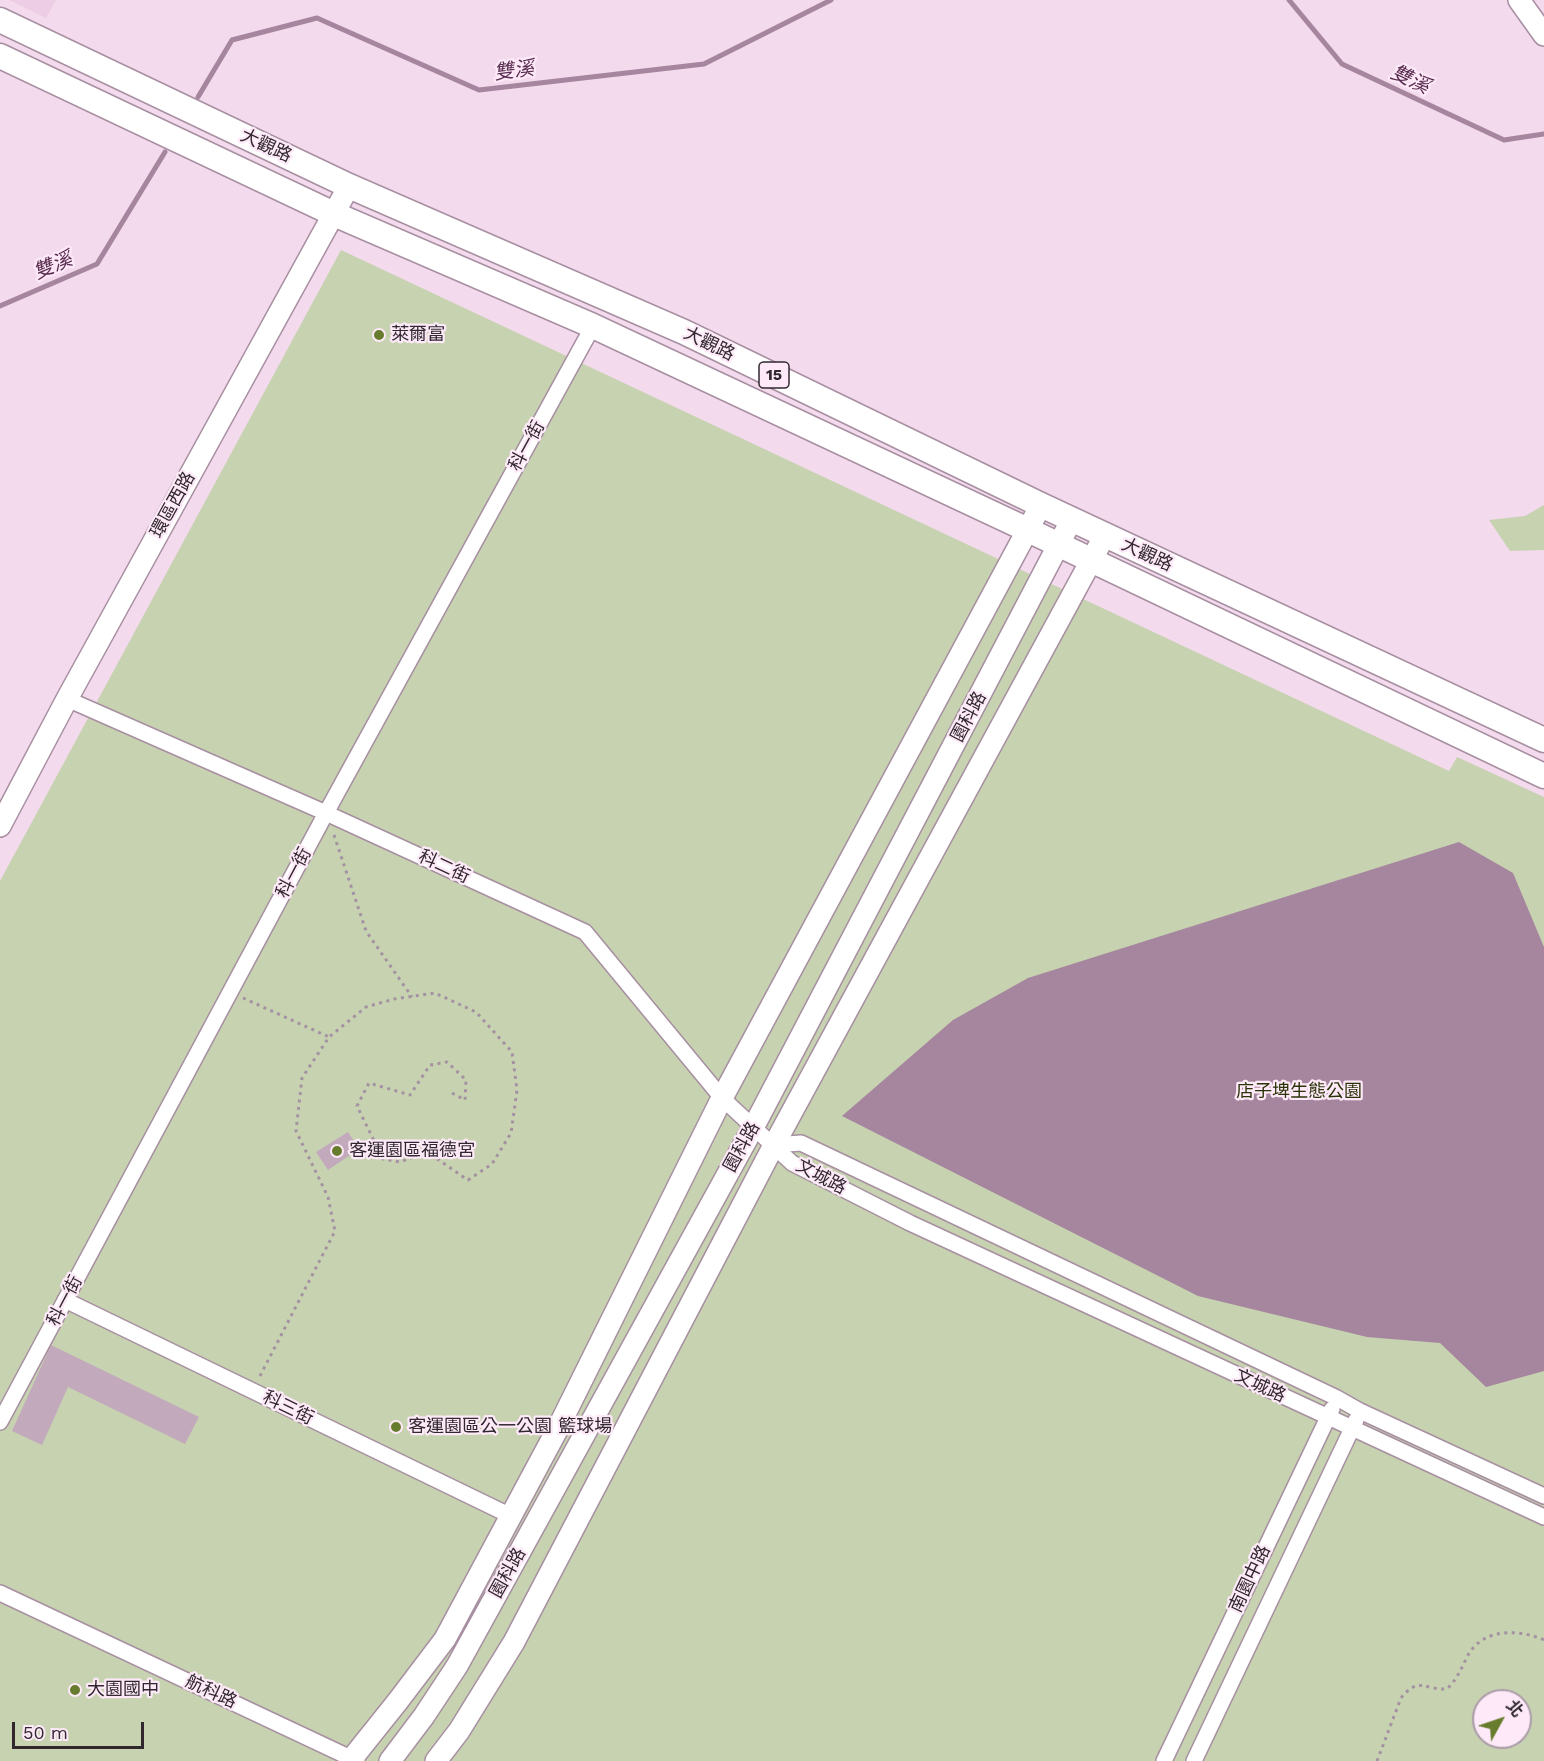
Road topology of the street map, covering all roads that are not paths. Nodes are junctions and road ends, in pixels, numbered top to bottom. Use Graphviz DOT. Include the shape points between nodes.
graph roads {
  1 [pos="1519,0"];
  2 [pos="0,20"];
  3 [pos="1544,35"];
  4 [pos="0,56"];
  5 [pos="349,186"];
  6 [pos="334,214"];
  7 [pos="593,326"];
  8 [pos="1041,505"];
  9 [pos="1072,519"];
  10 [pos="1028,530"];
  11 [pos="1105,535"];
  12 [pos="1059,545"];
  13 [pos="1092,560"];
  14 [pos="67,699"];
  15 [pos="1544,740"];
  16 [pos="1544,776"];
  17 [pos="326,813"];
  18 [pos="0,826"];
  19 [pos="722,1098"];
  20 [pos="753,1128"];
  21 [pos="774,1145"];
  22 [pos="65,1300"];
  23 [pos="1337,1398"];
  24 [pos="1360,1411"];
  25 [pos="1328,1418"];
  26 [pos="0,1422"];
  27 [pos="1351,1428"];
  28 [pos="1544,1496"];
  29 [pos="511,1516"];
  30 [pos="1544,1517"];
  31 [pos="0,1593"];
  32 [pos="353,1760"];
  33 [pos="390,1761"];
  34 [pos="436,1761"];
  35 [pos="1164,1761"];
  36 [pos="1194,1761"];
  1 -- 3 [label="street"];
  2 -- 5 [label="main road, 大觀路 / 15"];
  4 -- 6 [label="main road, 大觀路 / 15"];
  5 -- 6 [label="street, 環區西路"];
  5 -- 8 [label="main road, 大觀路 / 15" via="684,332"];
  6 -- 7 [label="main road, 大觀路 / 15"];
  6 -- 14 [label="street, 環區西路"];
  7 -- 10 [label="main road, 大觀路 / 15"];
  7 -- 17 [label="street, 科一街"];
  8 -- 9 [label="main road, 大觀路 / 15"];
  8 -- 10 [label="street"];
  9 -- 11 [label="main road, 大觀路 / 15"];
  9 -- 12 [label="street, 園科路"];
  10 -- 12 [label="main road, 大觀路 / 15"];
  10 -- 19 [label="street"];
  11 -- 13 [label="street"];
  11 -- 15 [label="main road, 大觀路 / 15"];
  12 -- 13 [label="main road, 大觀路 / 15"];
  12 -- 20 [label="street, 園科路"];
  13 -- 16 [label="main road, 大觀路 / 15"];
  13 -- 21 [label="street"];
  14 -- 17 [label="street, 科二街"];
  14 -- 18 [label="street, 環區西路"];
  17 -- 19 [label="street, 科二街" via="585,932"];
  17 -- 22 [label="street, 科一街"];
  19 -- 20 [label="street, 科二街"];
  19 -- 29 [label="street"];
  20 -- 21 [label="street, 科二街"];
  20 -- 33 [label="street, 園科路" via="457,1666"];
  21 -- 23 [label="street, 文城路" via="801,1143"];
  21 -- 25 [label="street, 文城路" via="792,1163 910,1223"];
  21 -- 34 [label="street" via="514,1642"];
  22 -- 26 [label="street, 科一街"];
  22 -- 29 [label="street, 科三街"];
  23 -- 24 [label="street, 文城路"];
  23 -- 25 [label="street, 南園中路"];
  24 -- 27 [label="street, 南園中路"];
  24 -- 28 [label="street, 文城路"];
  25 -- 27 [label="street, 文城路"];
  25 -- 35 [label="street, 南園中路"];
  27 -- 30 [label="street, 文城路"];
  27 -- 36 [label="street, 南園中路"];
  29 -- 32 [label="street" via="445,1639"];
  31 -- 32 [label="street, 航科路"];
}
